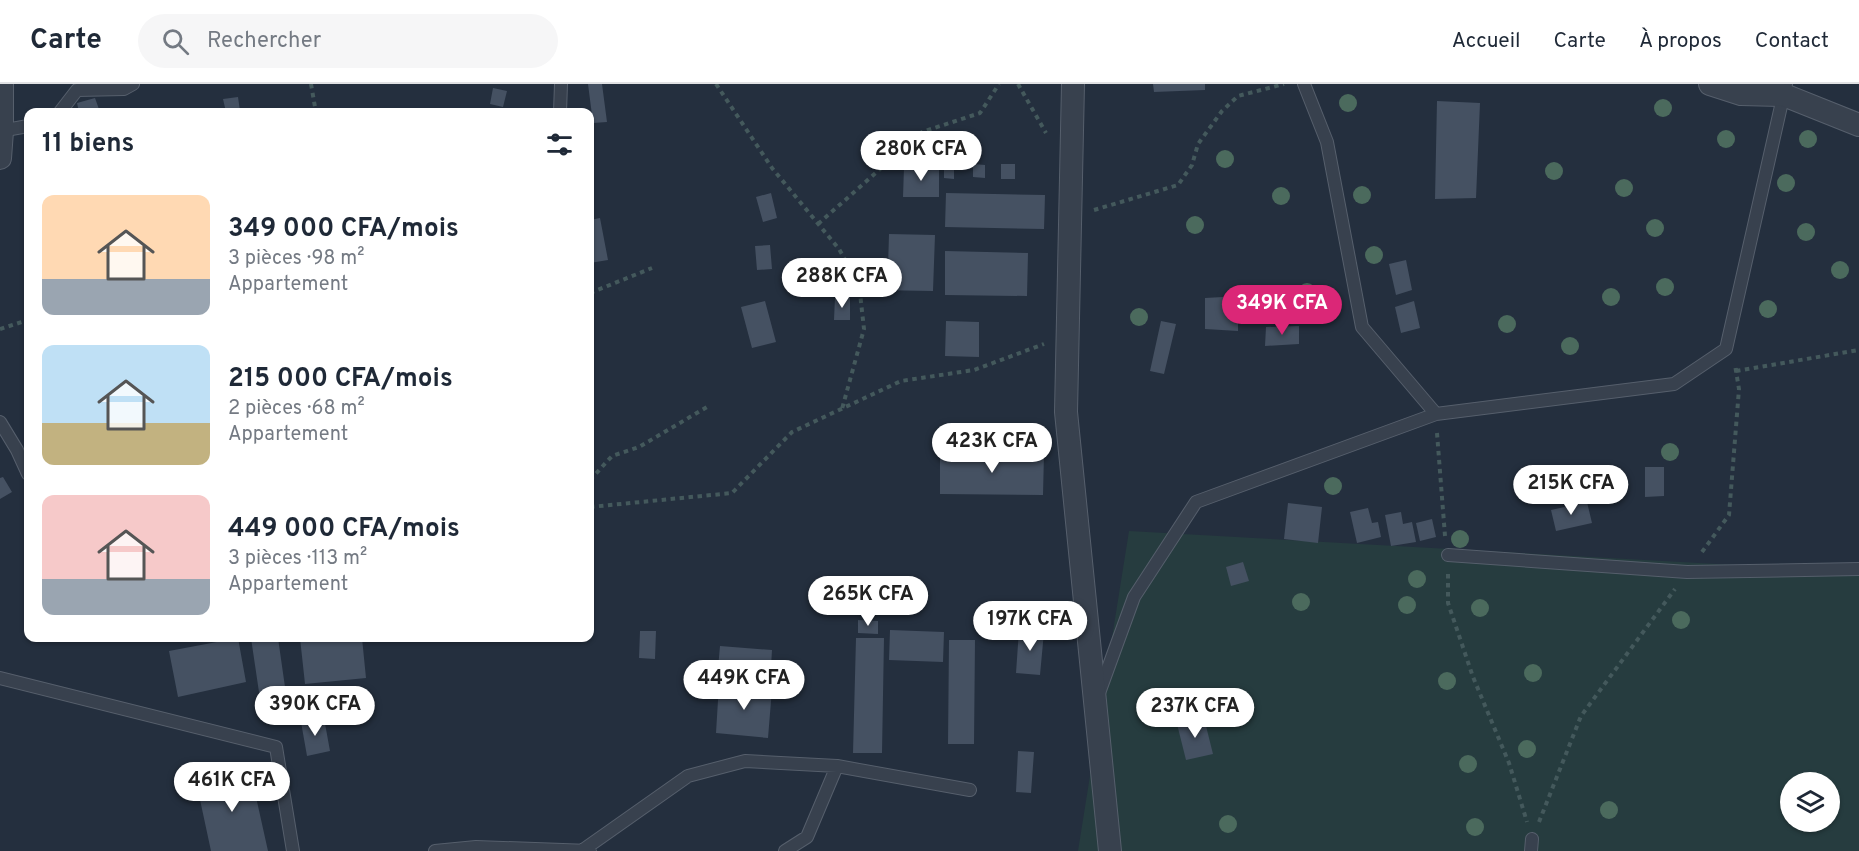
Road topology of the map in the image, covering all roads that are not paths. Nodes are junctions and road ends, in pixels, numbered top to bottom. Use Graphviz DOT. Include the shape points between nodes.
graph roads {
  1 [pos="2,84"];
  2 [pos="133,84"];
  3 [pos="561,84"];
  4 [pos="1073,84"];
  5 [pos="1085,84"];
  6 [pos="1304,84"];
  7 [pos="1710,84"];
  8 [pos="1785,90"];
  9 [pos="63,108"];
  10 [pos="560,108"];
  11 [pos="1072,119"];
  12 [pos="1859,125"];
  13 [pos="24,127"];
  14 [pos="1,131"];
  15 [pos="0,158"];
  16 [pos="1436,414"];
  17 [pos="0,422"];
  18 [pos="24,465"];
  19 [pos="1448,555"];
  20 [pos="1859,569"];
  21 [pos="0,678"];
  22 [pos="1095,702"];
  23 [pos="837,766"];
  24 [pos="970,790"];
  25 [pos="587,850"];
  26 [pos="293,851"];
  27 [pos="435,851"];
  28 [pos="785,851"];
  29 [pos="1110,851"];
  1 -- 14 [label="street"];
  2 -- 9 [label="lane" via="124,89 77,90"];
  3 -- 10 [label="lane"];
  4 -- 11 [label="street"];
  5 -- 11 [label="lane"];
  6 -- 16 [label="lane" via="1327,142 1362,327"];
  7 -- 8 [label="street" via="1741,94"];
  8 -- 12 [label="street"];
  8 -- 16 [label="lane" via="1726,349 1674,384"];
  11 -- 22 [label="street" via="1066,412"];
  13 -- 14 [label="lane"];
  14 -- 15 [label="street"];
  16 -- 22 [label="lane" via="1196,502 1134,597"];
  17 -- 18 [label="lane"];
  19 -- 20 [label="lane" via="1688,572"];
  21 -- 26 [label="lane" via="276,747"];
  22 -- 29 [label="street"];
  23 -- 24 [label="lane"];
  23 -- 25 [label="lane" via="745,761 688,776"];
  23 -- 28 [label="lane" via="807,837"];
  25 -- 27 [label="lane" via="476,847"];
}
